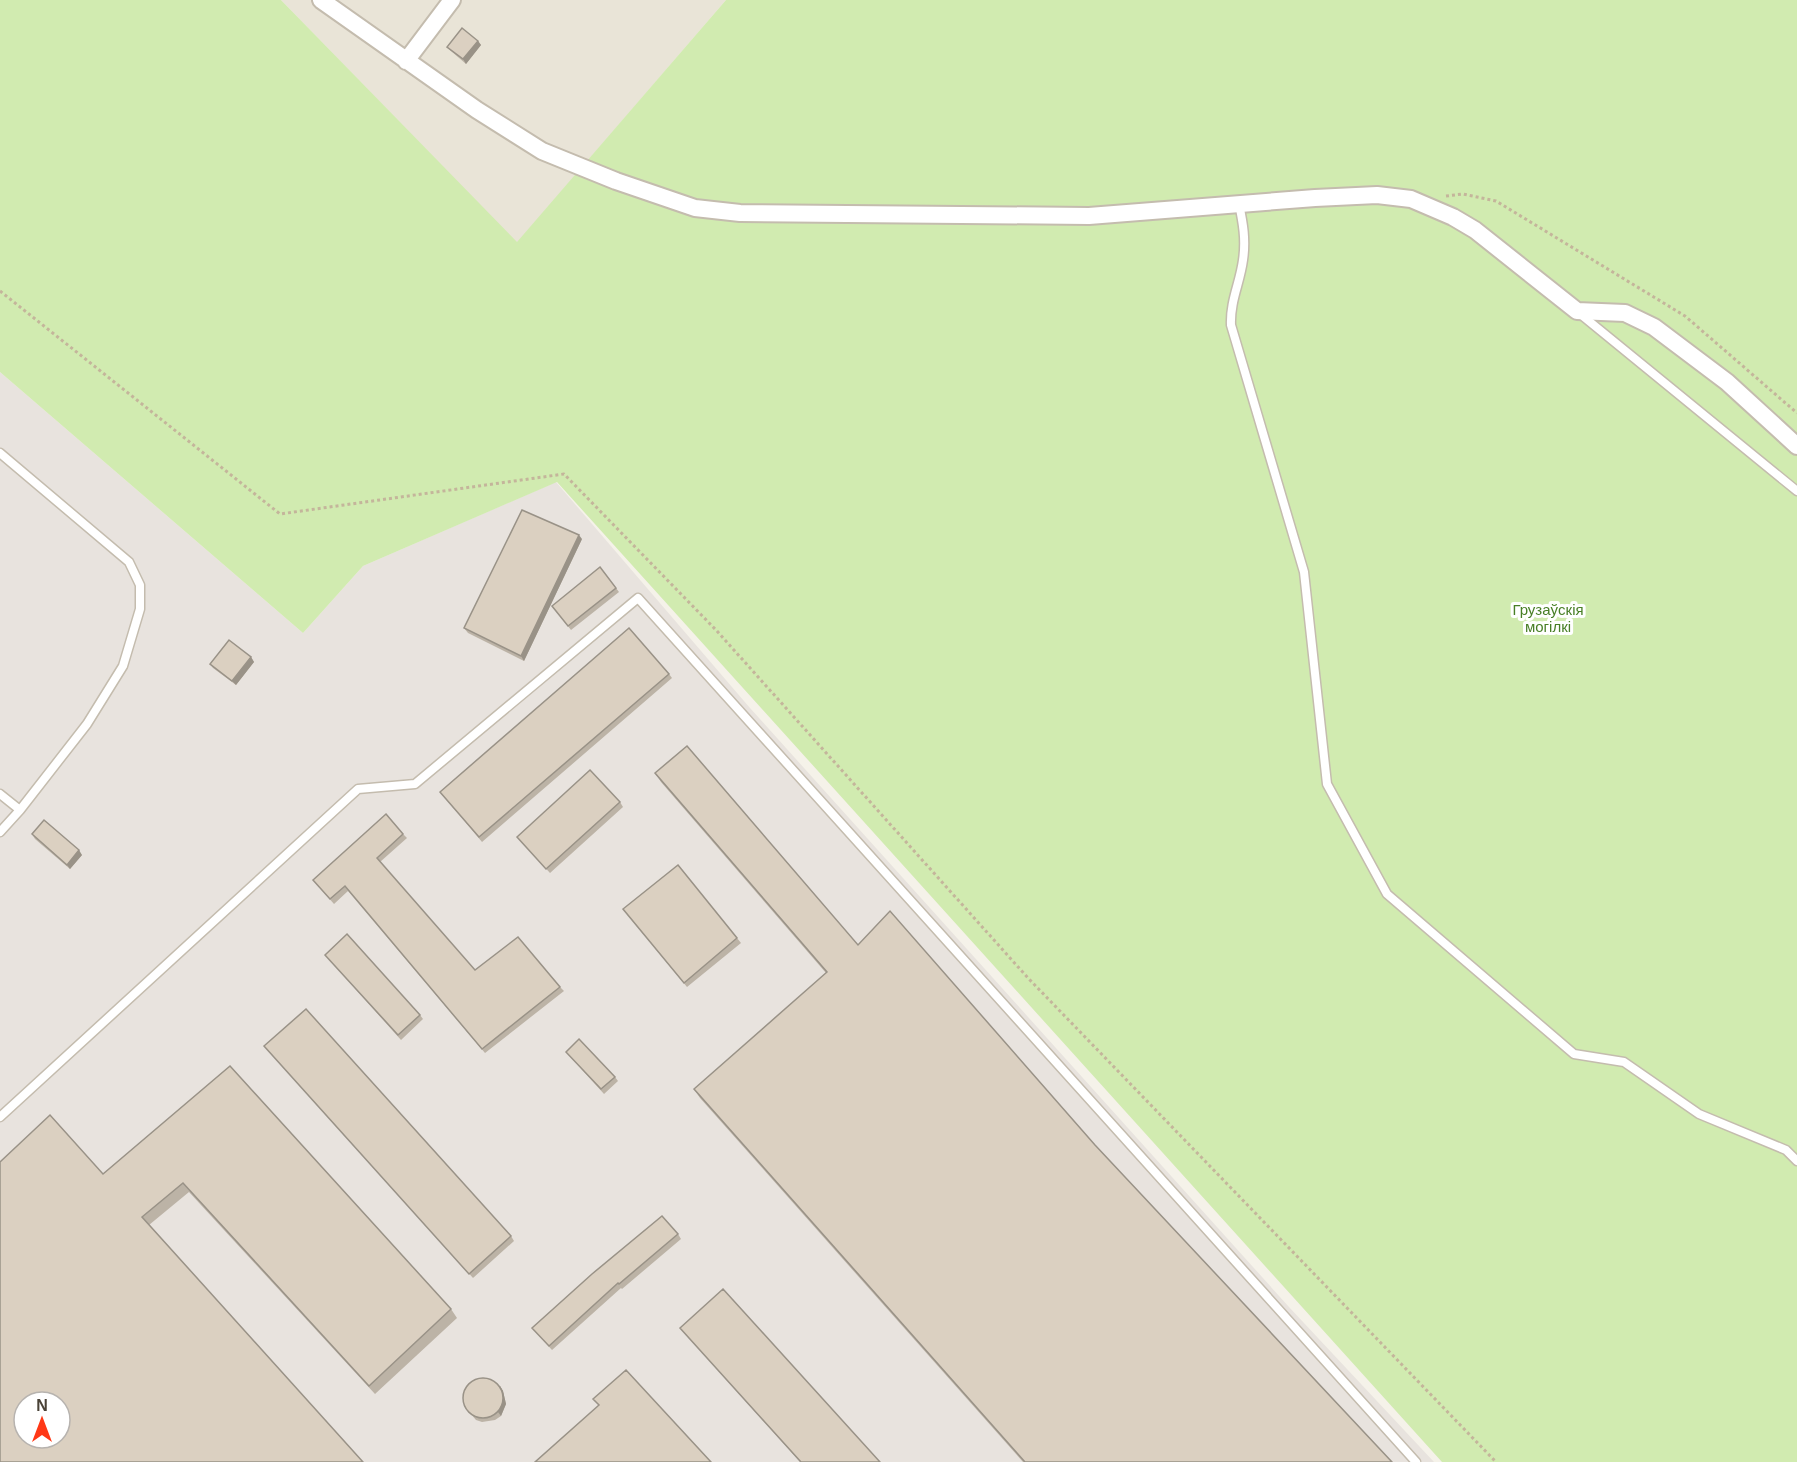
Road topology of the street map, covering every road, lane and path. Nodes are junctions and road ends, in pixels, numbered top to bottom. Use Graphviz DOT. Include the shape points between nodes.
graph roads {
  1 [pos="321,0"];
  2 [pos="452,0"];
  3 [pos="406,61"];
  4 [pos="1442,196"];
  5 [pos="1239,203"];
  6 [pos="0,291"];
  7 [pos="1577,311"];
  8 [pos="1797,413"];
  9 [pos="1797,446"];
  10 [pos="0,453"];
  11 [pos="1797,491"];
  12 [pos="0,794"];
  13 [pos="20,810"];
  14 [pos="0,832"];
  15 [pos="0,1117"];
  16 [pos="1797,1161"];
  17 [pos="1416,1462"];
  18 [pos="1496,1462"];
  1 -- 3 [label="street"];
  2 -- 3 [label="street"];
  3 -- 5 [label="street" via="542,151 616,182 695,207 740,213 1089,216"];
  4 -- 8 [label="path" via="1463,194 1496,201 1686,316"];
  5 -- 7 [label="street" via="1377,195 1412,199 1475,230"];
  5 -- 16 [label="lane" via="1245,234 1231,325 1304,572 1327,784 1387,894 1574,1054 1624,1062 1699,1114 1786,1150"];
  6 -- 18 [label="path" via="280,514 564,474 716,630 1028,978"];
  7 -- 9 [label="street" via="1625,313 1654,327 1727,382"];
  7 -- 11 [label="lane"];
  10 -- 13 [label="lane" via="129,562 140,585 140,609 123,666 87,724"];
  12 -- 13 [label="lane"];
  13 -- 14 [label="lane"];
  15 -- 17 [label="lane" via="358,789 415,784 638,598"];
}
